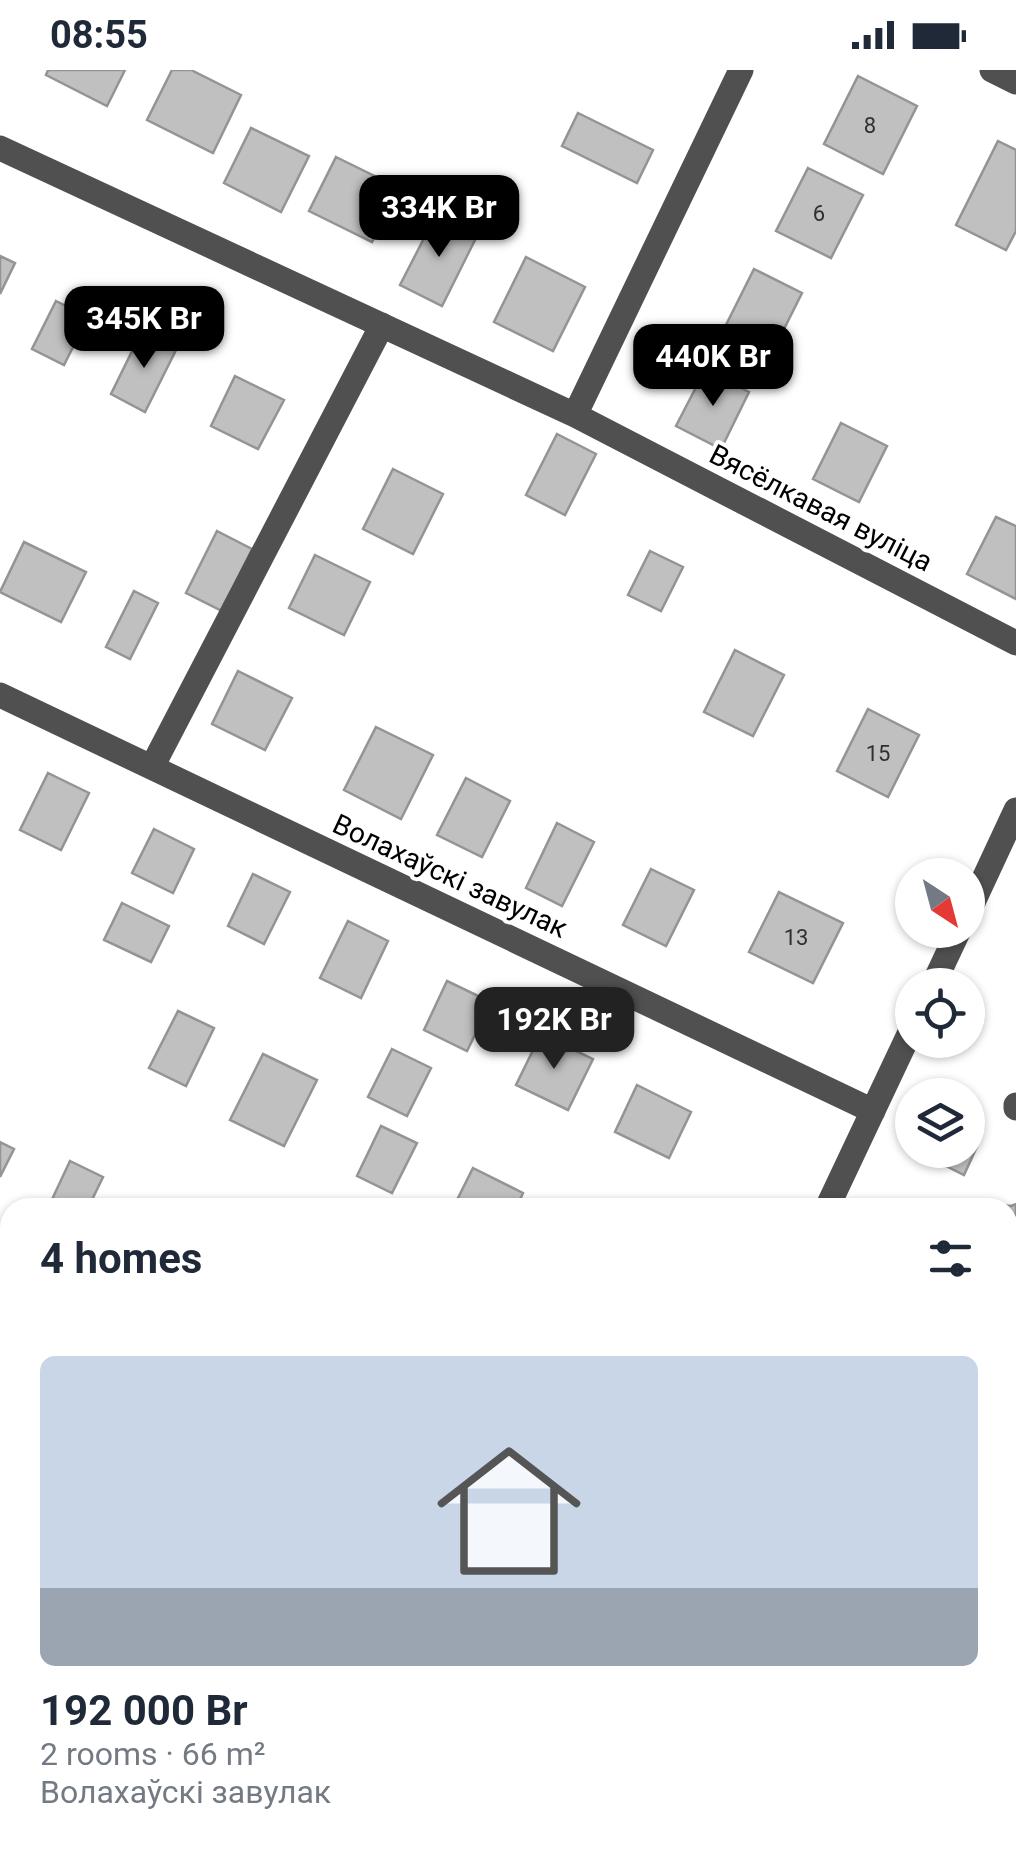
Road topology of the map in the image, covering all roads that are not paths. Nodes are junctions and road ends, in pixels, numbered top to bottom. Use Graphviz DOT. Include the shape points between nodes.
graph roads {
  1 [pos="741,70"];
  2 [pos="992,70"];
  3 [pos="1016,82"];
  4 [pos="0,148"];
  5 [pos="382,325"];
  6 [pos="575,416"];
  7 [pos="1016,643"];
  8 [pos="0,694"];
  9 [pos="152,767"];
  10 [pos="1016,810"];
  11 [pos="985,876"];
  12 [pos="898,1058"];
  13 [pos="874,1110"];
  14 [pos="832,1198"];
  1 -- 6 [label="street"];
  2 -- 3 [label="street"];
  4 -- 5 [label="street, Вясёлкавая вуліца"];
  5 -- 6 [label="street, Вясёлкавая вуліца"];
  5 -- 9 [label="street"];
  6 -- 7 [label="street, Вясёлкавая вуліца"];
  8 -- 9 [label="street, Волахаўскі завулак"];
  9 -- 13 [label="street, Волахаўскі завулак"];
  10 -- 11 [label="street"];
  12 -- 13 [label="street"];
  13 -- 14 [label="street"];
}
